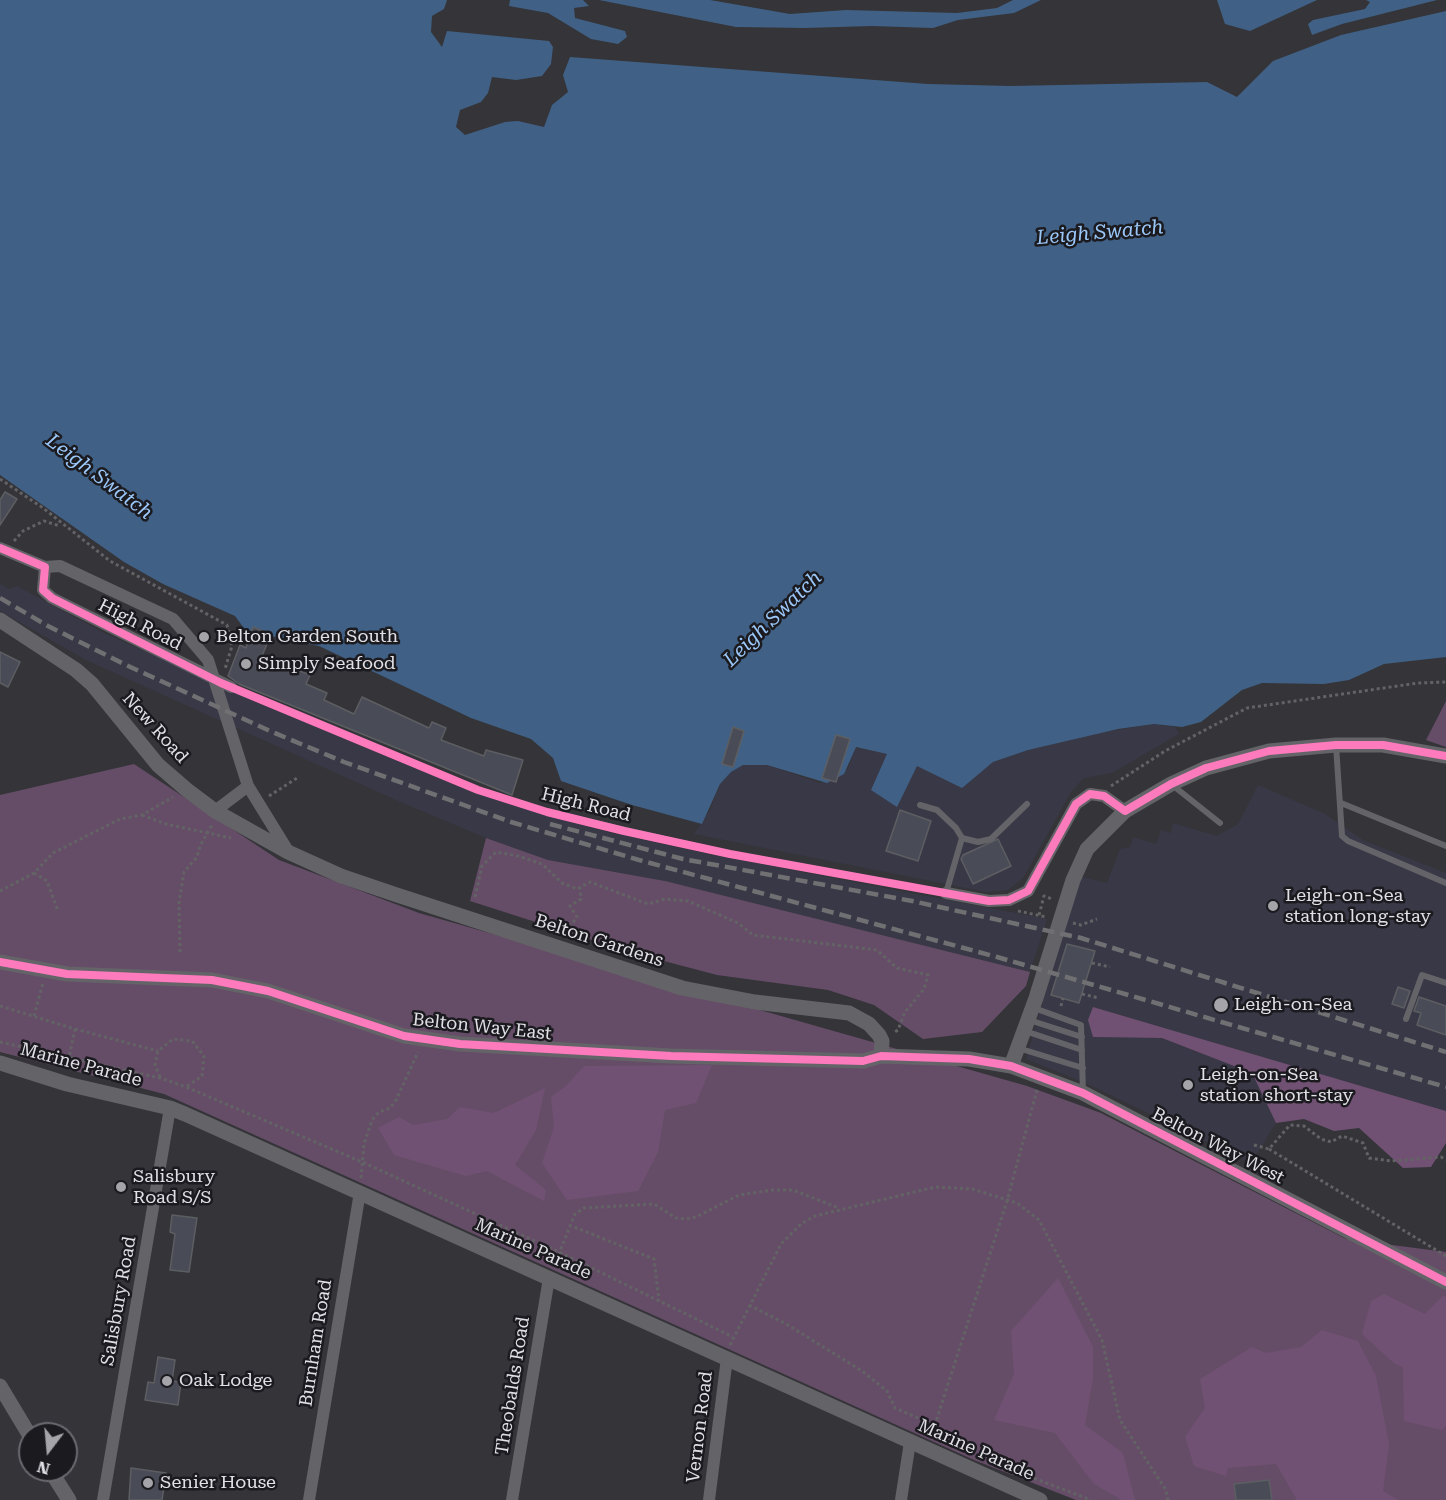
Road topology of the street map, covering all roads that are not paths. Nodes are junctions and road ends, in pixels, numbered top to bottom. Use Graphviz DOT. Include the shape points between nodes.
graph roads {
  1 [pos="4,547"];
  2 [pos="45,567"];
  3 [pos="0,620"];
  4 [pos="226,685"];
  5 [pos="1336,745"];
  6 [pos="1446,756"];
  7 [pos="247,783"];
  8 [pos="1171,784"];
  9 [pos="1341,803"];
  10 [pos="1027,804"];
  11 [pos="920,805"];
  12 [pos="1125,811"];
  13 [pos="217,812"];
  14 [pos="1220,823"];
  15 [pos="962,838"];
  16 [pos="1446,846"];
  17 [pos="288,852"];
  18 [pos="1446,883"];
  19 [pos="946,893"];
  20 [pos="0,962"];
  21 [pos="1446,983"];
  22 [pos="1031,1014"];
  23 [pos="1406,1019"];
  24 [pos="1082,1037"];
  25 [pos="1018,1047"];
  26 [pos="1082,1050"];
  27 [pos="881,1056"];
  28 [pos="969,1059"];
  29 [pos="0,1063"];
  30 [pos="1011,1066"];
  31 [pos="1083,1068"];
  32 [pos="1083,1093"];
  33 [pos="170,1108"];
  34 [pos="360,1192"];
  35 [pos="549,1278"];
  36 [pos="1446,1282"];
  37 [pos="727,1358"];
  38 [pos="0,1386"];
  39 [pos="22,1422"];
  40 [pos="910,1442"];
  41 [pos="58,1482"];
  42 [pos="69,1500"];
  43 [pos="103,1500"];
  44 [pos="309,1500"];
  45 [pos="512,1500"];
  46 [pos="709,1500"];
  47 [pos="900,1500"];
  48 [pos="1040,1500"];
  1 -- 2 [label="street"];
  2 -- 4 [label="street, High Road" via="43,590 52,598"];
  2 -- 7 [label="street" via="60,566 173,619 208,660"];
  3 -- 13 [label="street, New Road" via="92,684 158,765"];
  4 -- 19 [label="lane, High Road" via="478,790 547,812 730,854"];
  5 -- 6 [label="street" via="1383,745"];
  5 -- 8 [label="street" via="1237,758"];
  5 -- 9 [label="lane"];
  7 -- 13 [label="street"];
  7 -- 17 [label="street"];
  8 -- 12 [label="street"];
  8 -- 14 [label="lane"];
  9 -- 16 [label="lane"];
  9 -- 18 [label="lane" via="1340,829 1347,842"];
  10 -- 15 [label="lane" via="991,839 978,842"];
  11 -- 15 [label="lane" via="937,810"];
  12 -- 19 [label="street, High Road" via="1104,796 1090,794 1076,804 1028,891 1009,900 989,901"];
  12 -- 22 [label="street" via="1088,849 1073,880"];
  13 -- 17 [label="street, New Road"];
  15 -- 19 [label="lane"];
  17 -- 27 [label="street, Belton Gardens" via="341,876 682,988 755,1002 849,1013 879,1035"];
  20 -- 27 [label="street, Belton Way East" via="67,974 212,980 268,991 404,1035 451,1043 671,1056 863,1061"];
  21 -- 23 [label="lane" via="1422,975"];
  22 -- 24 [label="lane"];
  22 -- 24 [label="lane" via="1079,1022"];
  22 -- 25 [label="street"];
  22 -- 26 [label="lane"];
  24 -- 26 [label="lane"];
  25 -- 30 [label="street"];
  25 -- 31 [label="lane"];
  26 -- 31 [label="lane"];
  27 -- 28 [label="street, Belton Way East"];
  28 -- 30 [label="street, Belton Way West"];
  29 -- 33 [label="street, Marine Parade" via="67,1084"];
  30 -- 32 [label="street, Belton Way West"];
  31 -- 32 [label="lane"];
  32 -- 36 [label="street, Belton Way West"];
  33 -- 34 [label="street, Marine Parade"];
  33 -- 43 [label="street, Salisbury Road"];
  34 -- 35 [label="street, Marine Parade"];
  34 -- 44 [label="street, Burnham Road"];
  35 -- 37 [label="street, Marine Parade"];
  35 -- 45 [label="street, Theobalds Road"];
  37 -- 40 [label="street, Marine Parade"];
  37 -- 46 [label="street, Vernon Road"];
  38 -- 39 [label="street"];
  40 -- 47 [label="street"];
  40 -- 48 [label="street, Marine Parade"];
  41 -- 42 [label="street"];
}
